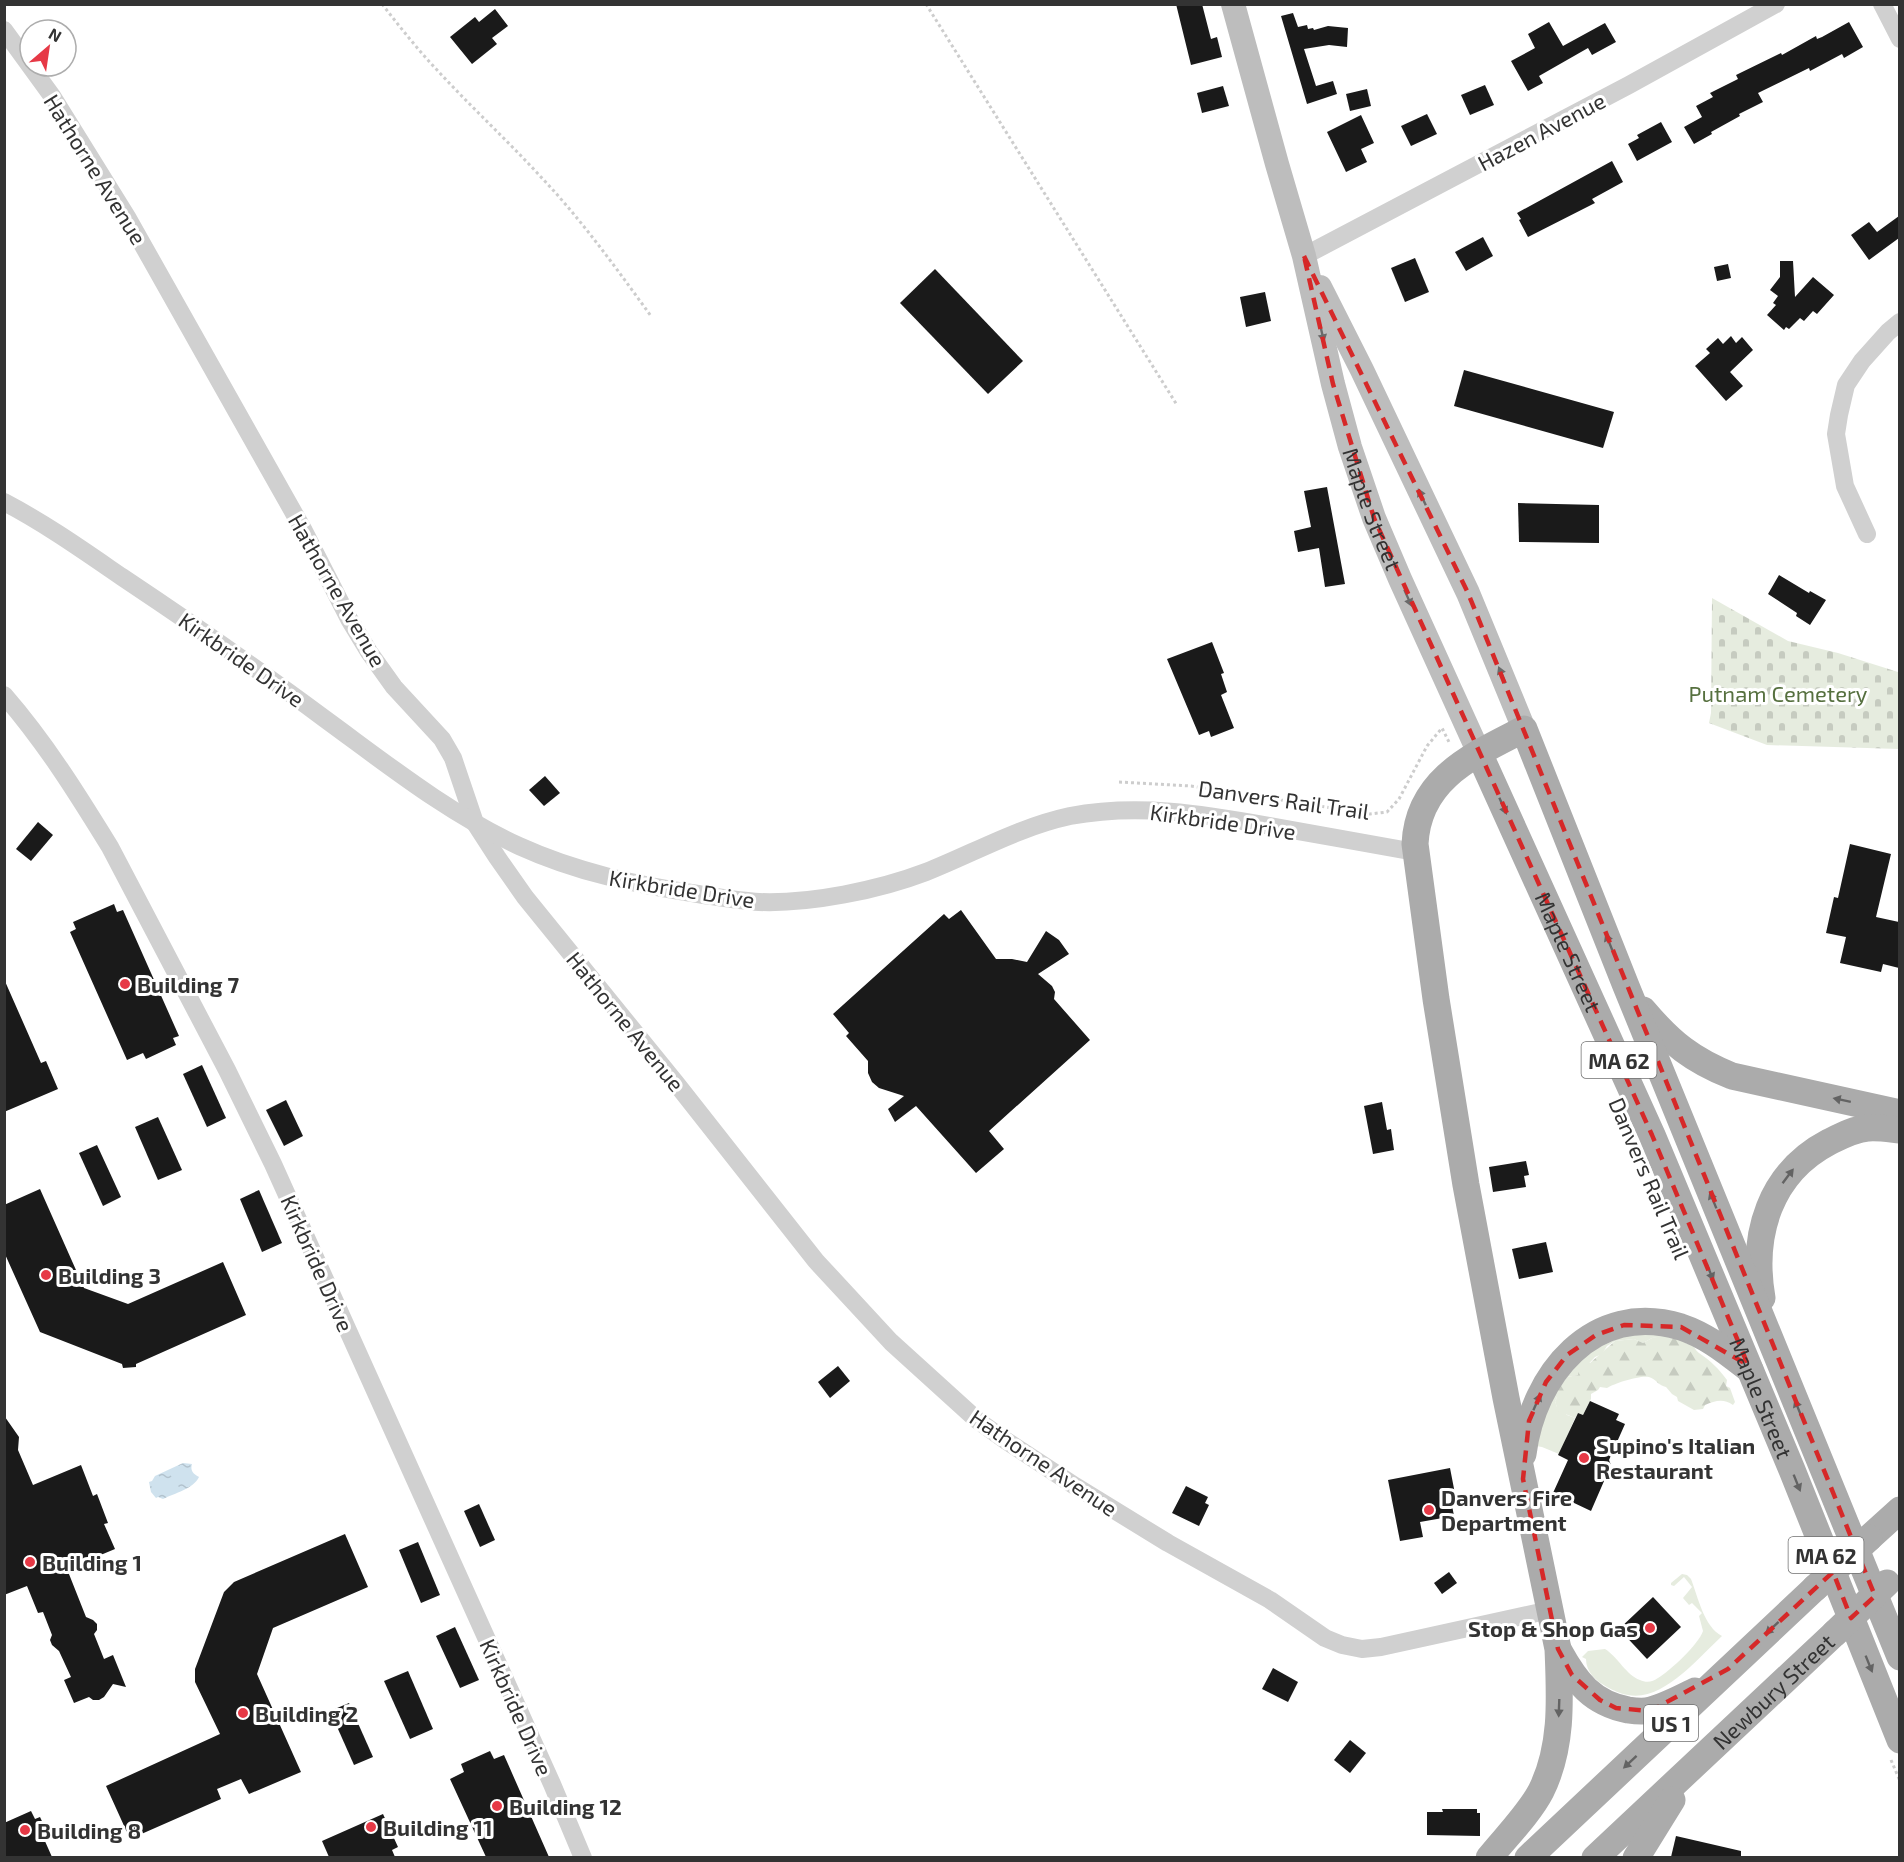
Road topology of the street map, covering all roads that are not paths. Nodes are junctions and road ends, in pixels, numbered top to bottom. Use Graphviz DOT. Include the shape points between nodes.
graph roads {
  1 [pos="1233,4"];
  2 [pos="1776,4"];
  3 [pos="1882,4"];
  4 [pos="4,30"];
  5 [pos="1899,39"];
  6 [pos="1304,256"];
  7 [pos="1899,322"];
  8 [pos="4,502"];
  9 [pos="1868,534"];
  10 [pos="4,695"];
  11 [pos="1524,729"];
  12 [pos="1470,758"];
  13 [pos="475,823"];
  14 [pos="1415,852"];
  15 [pos="1626,986"];
  16 [pos="1899,1113"];
  17 [pos="1899,1130"];
  18 [pos="1775,1352"];
  19 [pos="1750,1370"];
  20 [pos="1523,1479"];
  21 [pos="1899,1509"];
  22 [pos="1893,1578"];
  23 [pos="1550,1611"];
  24 [pos="1558,1649"];
  25 [pos="1899,1657"];
  26 [pos="1728,1669"];
  27 [pos="1895,1750"];
  28 [pos="1700,1759"];
  29 [pos="583,1857"];
  30 [pos="1489,1857"];
  31 [pos="1528,1857"];
  32 [pos="1596,1857"];
  33 [pos="1636,1857"];
  1 -- 6 [label="main road, Maple Street / MA 62"];
  2 -- 6 [label="street, Hazen Avenue"];
  3 -- 5 [label="street"];
  4 -- 13 [label="street, Hathorne Avenue" via="52,96 127,217 369,652 394,687 442,739 453,758"];
  11 -- 6 [label="main road, Maple Street / MA 62, one-way" via="1468,593"];
  6 -- 12 [label="main road, Maple Street / MA 62, one-way" via="1347,436 1374,518"];
  7 -- 9 [label="street" via="1846,385 1836,434 1845,486"];
  8 -- 13 [label="street, Kirkbride Drive" via="190,622 423,791"];
  10 -- 29 [label="street, Kirkbride Drive" via="33,730 110,847 227,1070 278,1175"];
  11 -- 12 [label="main road"];
  15 -- 11 [label="main road, Maple Street / MA 62, one-way"];
  12 -- 14 [label="main road" via="1437,786 1424,806"];
  12 -- 19 [label="main road, Maple Street / MA 62, one-way" via="1652,1135"];
  13 -- 14 [label="street, Kirkbride Drive" via="520,846 600,875 642,886 764,902 886,885 926,872 1019,831 1101,811 1171,811"];
  13 -- 23 [label="street, Hathorne Avenue" via="525,897 816,1261 891,1342 977,1420 1084,1492 1342,1645 1381,1647"];
  14 -- 20 [label="main road" via="1458,1140"];
  16 -- 15 [label="main road, one-way" via="1710,1068 1657,1027"];
  18 -- 15 [label="main road, Maple Street / MA 62, one-way"];
  18 -- 17 [label="main road, one-way" via="1758,1272 1762,1227 1773,1197 1790,1171 1812,1151 1843,1135 1868,1128"];
  25 -- 18 [label="main road, Maple Street / MA 62, one-way"];
  20 -- 19 [label="main road, one-way" via="1529,1421 1546,1382 1571,1351 1601,1332 1637,1323 1675,1326 1708,1339"];
  19 -- 27 [label="main road, Maple Street / MA 62, one-way"];
  20 -- 23 [label="main road"];
  21 -- 26 [label="main road, Newbury Street / US 1, one-way, bridge"];
  22 -- 28 [label="main road, Newbury Street / US 1, bridge"];
  23 -- 24 [label="main road"];
  24 -- 26 [label="main road" via="1584,1688 1616,1708 1634,1711 1650,1711 1672,1702"];
  24 -- 30 [label="main road, one-way" via="1558,1730 1548,1773 1540,1793"];
  26 -- 31 [label="main road, Newbury Street / US 1, one-way"];
  28 -- 32 [label="main road, Newbury Street / US 1"];
  28 -- 33 [label="main road"];
}
